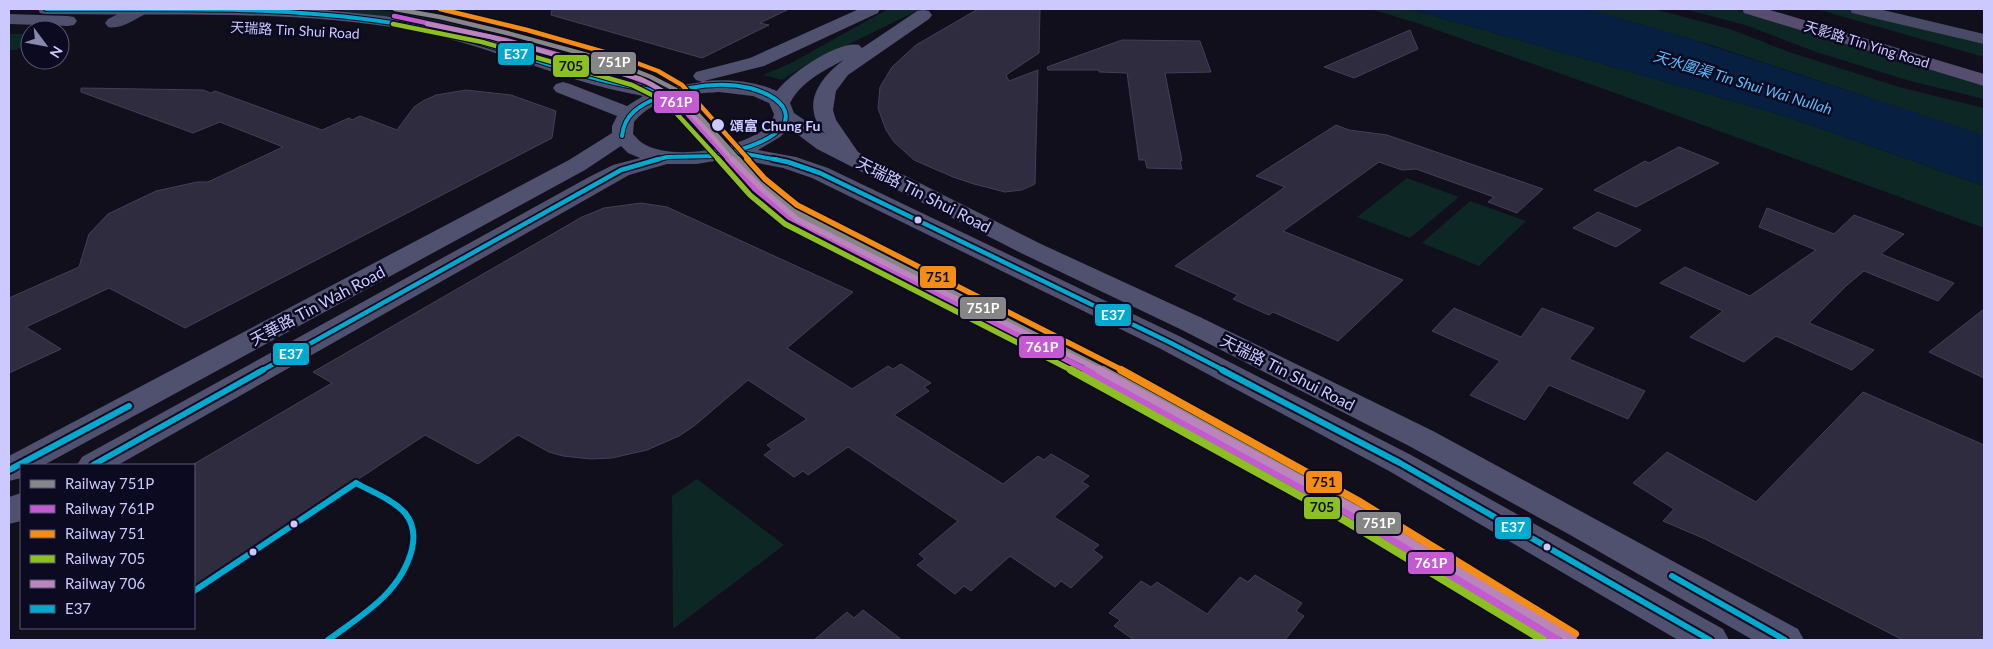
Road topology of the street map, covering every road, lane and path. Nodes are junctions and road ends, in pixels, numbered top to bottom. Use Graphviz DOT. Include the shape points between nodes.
graph roads {
  1 [pos="46,9"];
  2 [pos="140,9"];
  3 [pos="873,9"];
  4 [pos="1750,9"];
  5 [pos="1786,9"];
  6 [pos="1858,9"];
  7 [pos="929,12"];
  8 [pos="9,19"];
  9 [pos="114,23"];
  10 [pos="322,29"];
  11 [pos="1984,39"];
  12 [pos="1984,68"];
  13 [pos="582,74"];
  14 [pos="1984,80"];
  15 [pos="698,87"];
  16 [pos="669,93"];
  17 [pos="782,110"];
  18 [pos="626,125"];
  19 [pos="735,152"];
  20 [pos="666,157"];
  21 [pos="851,157"];
  22 [pos="20,464"];
  23 [pos="95,464"];
  24 [pos="20,506"];
  25 [pos="9,512"];
  26 [pos="1710,640"];
  27 [pos="1785,640"];
  1 -- 2 [label="main road, 天瑞路 Tin Shui Road"];
  2 -- 9 [label="street"];
  2 -- 10 [label="main road" via="147,15 156,16 284,23"];
  2 -- 13 [label="main road, 天瑞路 Tin Shui Road" via="277,12 385,21 467,37"];
  3 -- 13 [label="main road" via="758,62 720,73 650,81"];
  3 -- 15 [label="main road" via="780,60"];
  4 -- 14 [label="main road, 天影路 Tin Ying Road"];
  5 -- 12 [label="main road, 天影路 Tin Ying Road"];
  6 -- 11 [label="street"];
  7 -- 17 [label="main road" via="803,75 786,90"];
  7 -- 21 [label="main road" via="841,72 826,90 823,110 826,120"];
  8 -- 9 [label="main road, 天瑞路 Tin Shui Road"];
  9 -- 10 [label="main road, 天瑞路 Tin Shui Road"];
  10 -- 18 [label="main road, 天瑞路 Tin Shui Road" via="378,35 443,50 580,93"];
  13 -- 16 [label="main road, 天瑞路 Tin Shui Road" via="626,87"];
  15 -- 16 [label="main road"];
  15 -- 17 [label="main road, 天瑞路 Tin Shui Road" via="756,90 770,96"];
  16 -- 18 [label="main road, 天華路 Tin Wah Road" via="640,106"];
  17 -- 19 [label="main road" via="782,124 775,132"];
  17 -- 21 [label="main road, 天瑞路 Tin Shui Road" via="824,144"];
  18 -- 20 [label="main road, 天瑞路 Tin Shui Road" via="630,145"];
  18 -- 22 [label="main road, 天華路 Tin Wah Road" via="576,165"];
  19 -- 20 [label="main road"];
  19 -- 26 [label="main road, 天瑞路 Tin Shui Road" via="780,160 820,172 1169,342 1400,463"];
  20 -- 23 [label="main road, 天華路 Tin Wah Road" via="621,170 597,182"];
  21 -- 27 [label="main road, 天瑞路 Tin Shui Road" via="1422,439"];
  24 -- 25 [label="main road"];
}
